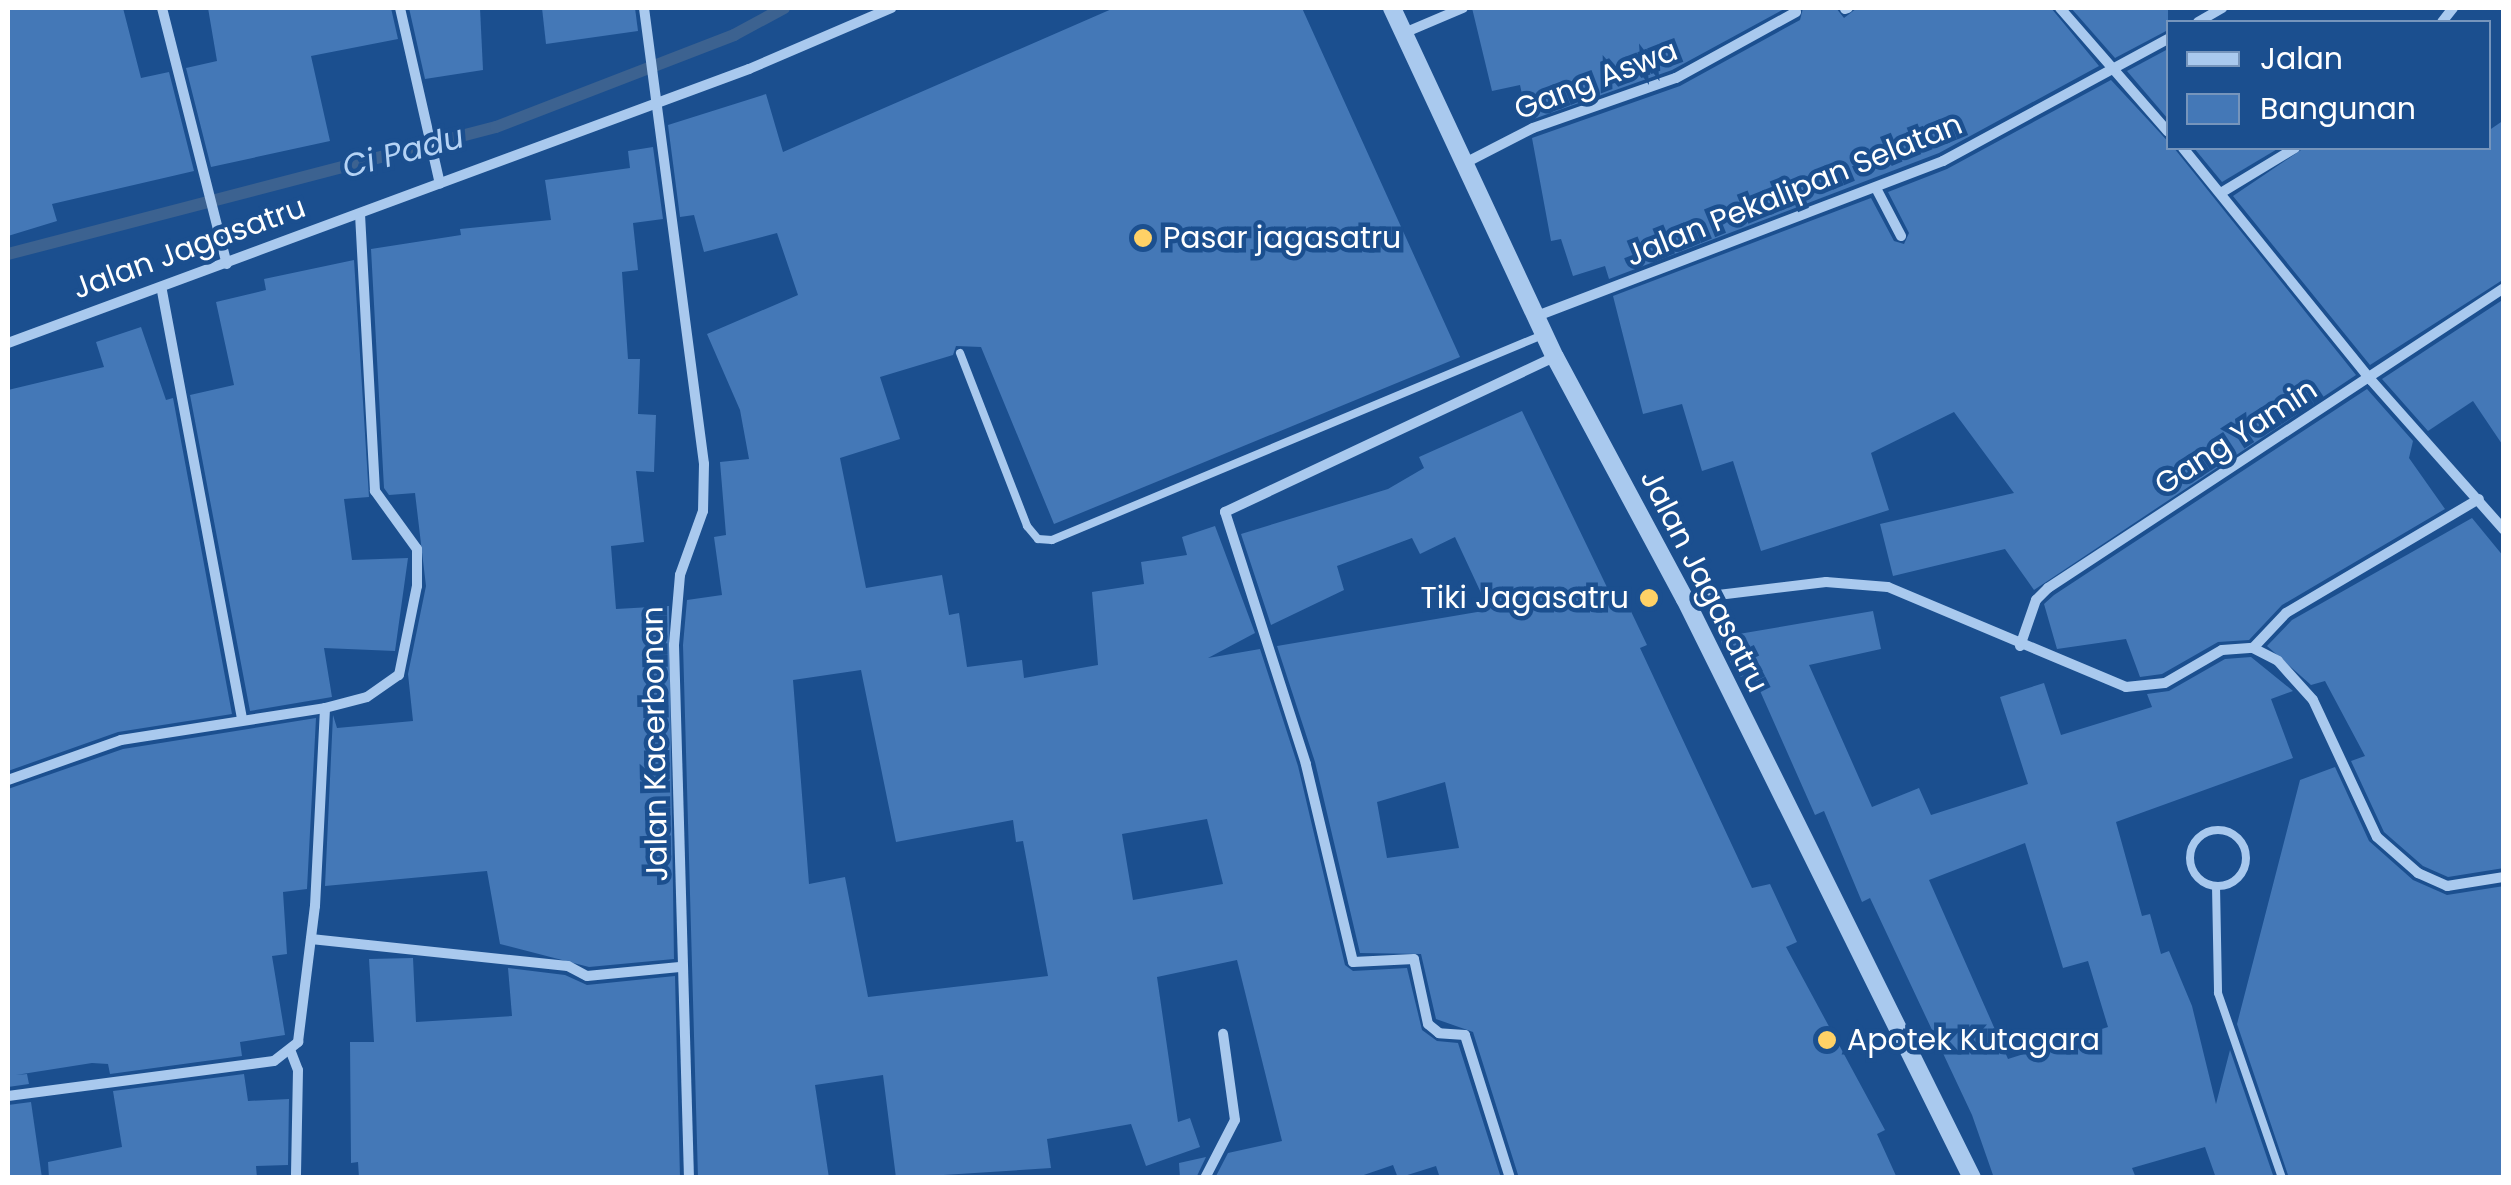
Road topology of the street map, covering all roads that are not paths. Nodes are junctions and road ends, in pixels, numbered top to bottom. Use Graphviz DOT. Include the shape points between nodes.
graph roads {
  1 [pos="162,8"];
  2 [pos="400,8"];
  3 [pos="891,8"];
  4 [pos="1392,8"];
  5 [pos="1463,8"];
  6 [pos="2060,8"];
  7 [pos="644,10"];
  8 [pos="1796,12"];
  9 [pos="1404,32"];
  10 [pos="2166,40"];
  11 [pos="2110,71"];
  12 [pos="655,104"];
  13 [pos="2166,130"];
  14 [pos="2185,150"];
  15 [pos="2292,150"];
  16 [pos="1464,163"];
  17 [pos="440,184"];
  18 [pos="1877,190"];
  19 [pos="2224,190"];
  20 [pos="360,214"];
  21 [pos="1900,236"];
  22 [pos="227,264"];
  23 [pos="2504,288"];
  24 [pos="162,291"];
  25 [pos="1541,325"];
  26 [pos="8,343"];
  27 [pos="960,353"];
  28 [pos="1555,357"];
  29 [pos="2371,380"];
  30 [pos="2479,499"];
  31 [pos="2504,530"];
  32 [pos="1685,599"];
  33 [pos="2020,646"];
  34 [pos="2253,648"];
  35 [pos="325,708"];
  36 [pos="242,718"];
  37 [pos="8,780"];
  38 [pos="2504,877"];
  39 [pos="2216,886"];
  40 [pos="312,939"];
  41 [pos="680,966"];
  42 [pos="1223,1034"];
  43 [pos="291,1052"];
  44 [pos="8,1096"];
  45 [pos="296,1178"];
  46 [pos="689,1178"];
  47 [pos="1205,1178"];
  48 [pos="1510,1178"];
  49 [pos="1972,1178"];
  50 [pos="2282,1178"];
  1 -- 22 [label="street"];
  2 -- 17 [label="street"];
  3 -- 12 [label="street, Jalan Jagasatru"];
  4 -- 9 [label="street, Jalan Jagasatru"];
  5 -- 9 [label="street"];
  6 -- 11 [label="street"];
  7 -- 12 [label="street, Jalan Kacerbonan"];
  8 -- 16 [label="street, Gang Aswa" via="1676,78 1533,128"];
  9 -- 16 [label="street, Jalan Jagasatru"];
  10 -- 11 [label="street, Jalan Pekalipan Selatan"];
  11 -- 13 [label="street"];
  11 -- 18 [label="street, Jalan Pekalipan Selatan" via="2004,132"];
  12 -- 17 [label="street, Jalan Jagasatru"];
  12 -- 41 [label="street, Jalan Kacerbonan" via="704,464 702,510 680,575 674,645 684,857"];
  14 -- 19 [label="street"];
  15 -- 19 [label="street"];
  16 -- 25 [label="street, Jalan Jagasatru"];
  17 -- 20 [label="street, Jalan Jagasatru"];
  18 -- 21 [label="street"];
  18 -- 25 [label="street, Jalan Pekalipan Selatan"];
  19 -- 29 [label="street"];
  20 -- 22 [label="street, Jalan Jagasatru"];
  20 -- 35 [label="street" via="375,490 416,549 417,586 399,675 367,698"];
  22 -- 24 [label="street, Jalan Jagasatru"];
  23 -- 29 [label="street, Gang Yamin"];
  24 -- 26 [label="street, Jalan Jagasatru"];
  24 -- 36 [label="street"];
  25 -- 27 [label="lane" via="1052,540 1038,539 1027,526"];
  25 -- 28 [label="street, Jalan Jagasatru"];
  28 -- 32 [label="street, Jalan Jagasatru"];
  28 -- 48 [label="street" via="1225,516 1306,764 1353,962 1414,959 1428,1024 1439,1033 1465,1034"];
  29 -- 30 [label="street"];
  29 -- 33 [label="street, Gang Yamin" via="2048,588 2036,600"];
  30 -- 31 [label="street"];
  30 -- 34 [label="street" via="2286,613"];
  32 -- 33 [label="street" via="1865,583 1913,596"];
  32 -- 49 [label="street, Jalan Jagasatru"];
  33 -- 34 [label="street" via="2126,688 2165,682 2222,650"];
  34 -- 38 [label="street" via="2278,661 2313,700 2377,837 2418,874 2447,886"];
  35 -- 36 [label="street"];
  35 -- 40 [label="street"];
  36 -- 37 [label="street" via="121,740"];
  39 -- 39 [label="lane" via="2190,863 2197,839 2219,830 2232,834 2246,853 2238,877"];
  39 -- 50 [label="lane" via="2218,993"];
  40 -- 41 [label="street" via="568,966 587,976"];
  40 -- 43 [label="street" via="298,1042"];
  41 -- 46 [label="street, Jalan Kacerbonan"];
  42 -- 47 [label="street" via="1234,1120"];
  43 -- 44 [label="street" via="274,1060"];
  43 -- 45 [label="street" via="298,1070"];
}
